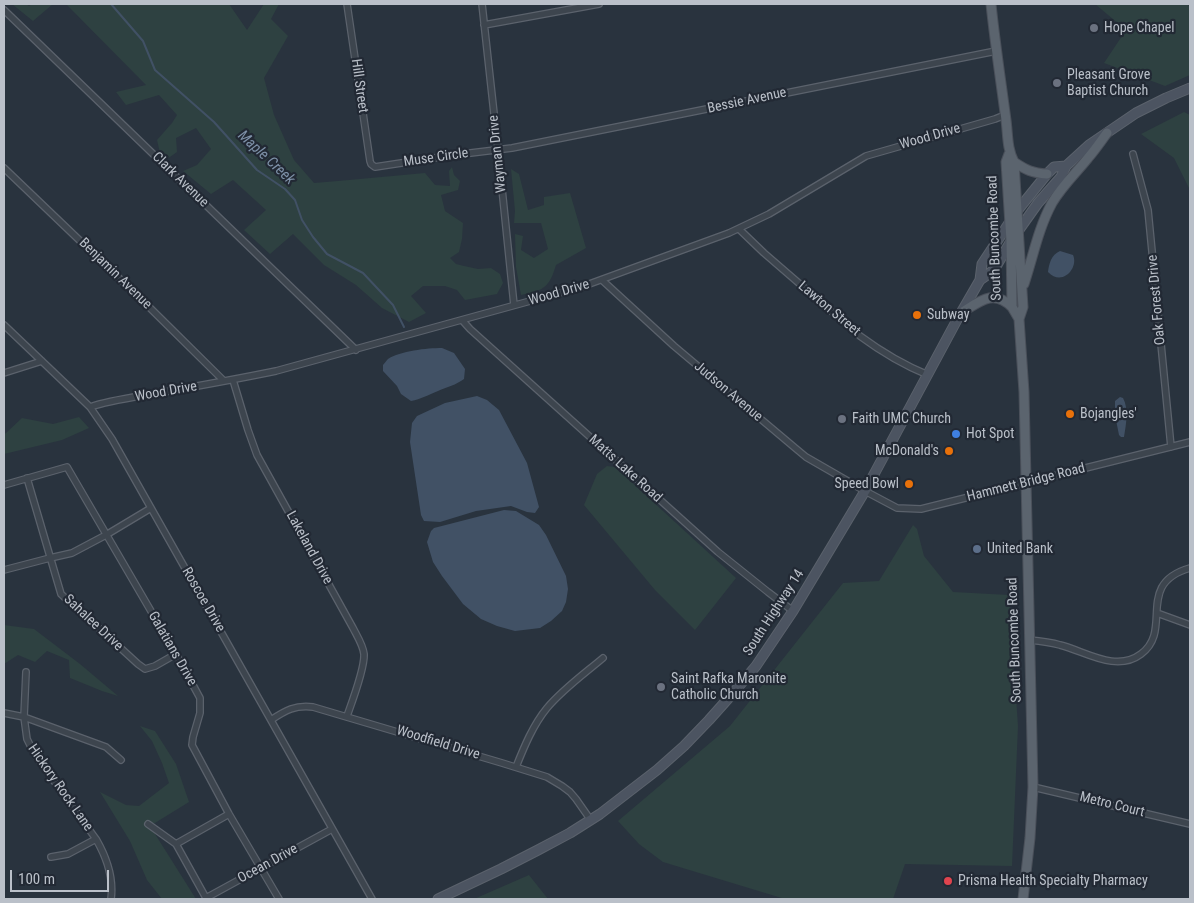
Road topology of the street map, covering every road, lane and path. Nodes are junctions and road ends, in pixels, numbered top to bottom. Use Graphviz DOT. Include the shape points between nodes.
graph roads {
  1 [pos="347,4"];
  2 [pos="482,4"];
  3 [pos="599,4"];
  4 [pos="991,4"];
  5 [pos="4,10"];
  6 [pos="484,25"];
  7 [pos="996,51"];
  8 [pos="1190,88"];
  9 [pos="1005,114"];
  10 [pos="1107,133"];
  11 [pos="498,150"];
  12 [pos="1133,154"];
  13 [pos="1012,158"];
  14 [pos="1066,166"];
  15 [pos="375,167"];
  16 [pos="4,168"];
  17 [pos="1047,174"];
  18 [pos="1017,210"];
  19 [pos="1010,221"];
  20 [pos="739,229"];
  21 [pos="1018,231"];
  22 [pos="1011,241"];
  23 [pos="602,280"];
  24 [pos="980,280"];
  25 [pos="1022,289"];
  26 [pos="514,305"];
  27 [pos="1012,307"];
  28 [pos="961,313"];
  29 [pos="1019,319"];
  30 [pos="462,320"];
  31 [pos="4,325"];
  32 [pos="356,350"];
  33 [pos="42,361"];
  34 [pos="4,373"];
  35 [pos="928,375"];
  36 [pos="233,380"];
  37 [pos="224,381"];
  38 [pos="90,408"];
  39 [pos="1190,442"];
  40 [pos="1171,447"];
  41 [pos="27,478"];
  42 [pos="1026,483"];
  43 [pos="4,485"];
  44 [pos="864,491"];
  45 [pos="151,508"];
  46 [pos="106,535"];
  47 [pos="50,558"];
  48 [pos="1190,568"];
  49 [pos="4,570"];
  50 [pos="794,611"];
  51 [pos="1157,613"];
  52 [pos="1190,626"];
  53 [pos="1030,640"];
  54 [pos="176,654"];
  55 [pos="603,658"];
  56 [pos="26,672"];
  57 [pos="4,712"];
  58 [pos="347,716"];
  59 [pos="24,717"];
  60 [pos="271,720"];
  61 [pos="121,760"];
  62 [pos="516,767"];
  63 [pos="1033,787"];
  64 [pos="229,814"];
  65 [pos="590,819"];
  66 [pos="148,824"];
  67 [pos="1190,824"];
  68 [pos="332,829"];
  69 [pos="96,839"];
  70 [pos="176,844"];
  71 [pos="51,857"];
  72 [pos="261,868"];
  73 [pos="111,899"];
  74 [pos="279,899"];
  75 [pos="372,899"];
  76 [pos="438,899"];
  77 [pos="1022,899"];
  1 -- 15 [label="street, Hill Street" via="370,161"];
  2 -- 6 [label="street, Wayman Drive"];
  3 -- 6 [label="street"];
  4 -- 7 [label="main road, South Buncombe Road"];
  5 -- 32 [label="street, Clark Avenue"];
  6 -- 11 [label="street, Wayman Drive"];
  7 -- 9 [label="main road, South Buncombe Road"];
  7 -- 11 [label="street, Bessie Avenue"];
  8 -- 10 [label="main road, South Highway 14" via="1136,113"];
  9 -- 13 [label="main road, South Buncombe Road"];
  9 -- 20 [label="street, Wood Drive" via="866,156"];
  10 -- 14 [label="main road, South Highway 14"];
  10 -- 25 [label="main road" via="1051,204"];
  11 -- 15 [label="street, Muse Circle"];
  11 -- 26 [label="street, Wayman Drive"];
  12 -- 40 [label="street, Oak Forest Drive" via="1148,210"];
  13 -- 17 [label="main road" via="1025,170"];
  13 -- 18 [label="main road, South Buncombe Road"];
  13 -- 19 [label="main road, South Buncombe Road" via="1006,162"];
  14 -- 17 [label="main road, South Highway 14" via="1054,167"];
  14 -- 21 [label="main road, South Highway 14" via="1061,177"];
  16 -- 37 [label="street, Benjamin Avenue"];
  17 -- 18 [label="main road, South Highway 14"];
  18 -- 19 [label="main road, South Highway 14"];
  18 -- 21 [label="main road, South Buncombe Road"];
  19 -- 22 [label="main road, South Buncombe Road"];
  19 -- 24 [label="main road, South Highway 14" via="982,264"];
  20 -- 23 [label="street, Wood Drive"];
  20 -- 35 [label="street, Lawton Street" via="860,336"];
  21 -- 22 [label="main road, South Highway 14"];
  21 -- 25 [label="main road, South Buncombe Road"];
  22 -- 24 [label="main road, South Highway 14" via="994,270"];
  22 -- 27 [label="main road, South Buncombe Road"];
  23 -- 26 [label="street, Wood Drive"];
  23 -- 44 [label="street, Judson Avenue" via="674,346 794,447"];
  24 -- 28 [label="main road, South Highway 14"];
  25 -- 29 [label="main road, South Buncombe Road" via="1023,307"];
  26 -- 30 [label="street, Wood Drive"];
  27 -- 28 [label="main road" via="1003,299 990,298"];
  27 -- 29 [label="main road, South Buncombe Road"];
  28 -- 35 [label="main road, South Highway 14"];
  29 -- 42 [label="main road, South Buncombe Road"];
  30 -- 32 [label="street, Wood Drive"];
  30 -- 50 [label="street, Matts Lake Road" via="718,552"];
  31 -- 33 [label="street, Roscoe Drive"];
  32 -- 36 [label="street, Wood Drive"];
  33 -- 34 [label="street"];
  33 -- 38 [label="street, Roscoe Drive"];
  35 -- 44 [label="main road, South Highway 14"];
  36 -- 37 [label="street, Wood Drive"];
  36 -- 58 [label="street, Lakeland Drive" via="258,455 362,648 362,667"];
  37 -- 38 [label="street, Wood Drive"];
  38 -- 45 [label="street, Roscoe Drive"];
  39 -- 40 [label="street, Hammett Bridge Road"];
  40 -- 42 [label="street, Hammett Bridge Road"];
  41 -- 43 [label="street"];
  41 -- 46 [label="street, Galatians Drive" via="66,467"];
  41 -- 47 [label="street, Sahalee Drive"];
  42 -- 44 [label="street, Hammett Bridge Road" via="921,509 897,508"];
  42 -- 53 [label="main road, South Buncombe Road"];
  44 -- 50 [label="main road, South Highway 14"];
  45 -- 46 [label="street"];
  45 -- 60 [label="street, Roscoe Drive"];
  46 -- 47 [label="street" via="72,553"];
  46 -- 54 [label="street, Galatians Drive"];
  47 -- 49 [label="street"];
  47 -- 54 [label="street, Sahalee Drive" via="61,594 138,664 145,669"];
  48 -- 51 [label="street" via="1163,584 1157,596"];
  50 -- 65 [label="main road, South Highway 14" via="756,666 684,746"];
  51 -- 52 [label="street"];
  51 -- 53 [label="street" via="1149,646 1139,656 1125,661 1104,660 1060,645"];
  53 -- 63 [label="main road, South Buncombe Road"];
  54 -- 64 [label="street, Galatians Drive" via="200,698 200,713 192,745"];
  55 -- 62 [label="street" via="547,708"];
  56 -- 59 [label="street, Hickory Rock Lane"];
  57 -- 59 [label="street"];
  58 -- 60 [label="street, Woodfield Drive" via="304,706 290,709"];
  58 -- 62 [label="street, Woodfield Drive"];
  59 -- 61 [label="street" via="106,746"];
  59 -- 69 [label="street, Hickory Rock Lane" via="27,739 35,755"];
  60 -- 68 [label="street, Roscoe Drive"];
  62 -- 65 [label="street, Woodfield Drive" via="547,777 562,786"];
  63 -- 67 [label="street, Metro Court"];
  63 -- 77 [label="main road, South Buncombe Road"];
  64 -- 70 [label="street"];
  64 -- 72 [label="street, Galatians Drive"];
  65 -- 76 [label="main road, South Highway 14" via="538,850"];
  66 -- 70 [label="street"];
  68 -- 72 [label="street, Ocean Drive"];
  68 -- 75 [label="street, Roscoe Drive"];
  69 -- 71 [label="street" via="68,854"];
  69 -- 73 [label="street, Hickory Rock Lane" via="110,872"];
  70 -- 72 [label="street, Ocean Drive" via="206,898"];
  72 -- 74 [label="street, Galatians Drive"];
}
